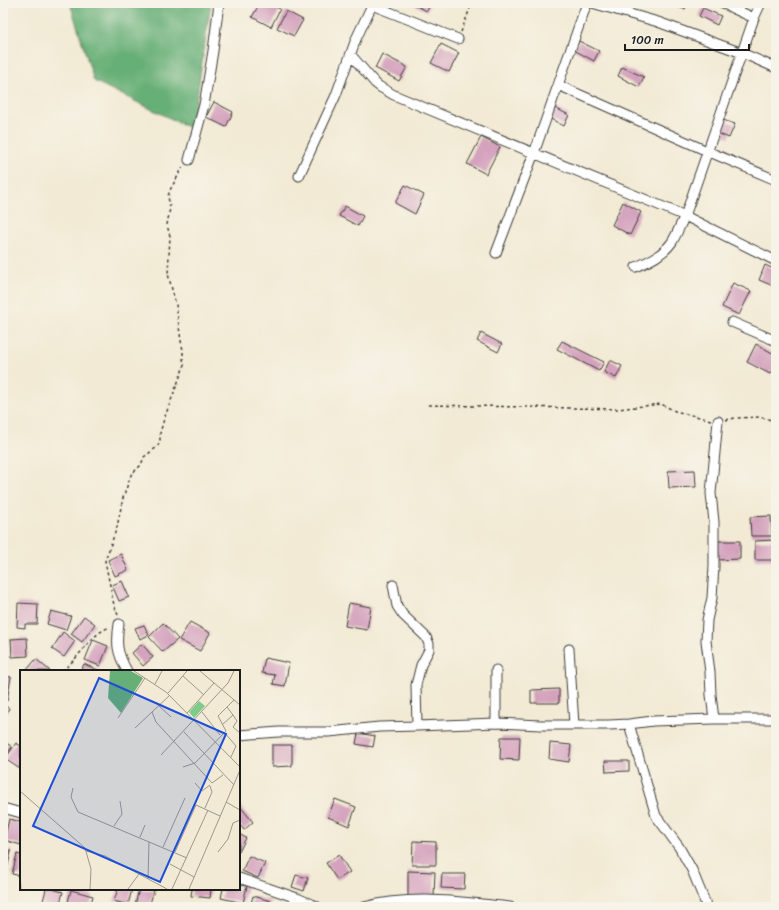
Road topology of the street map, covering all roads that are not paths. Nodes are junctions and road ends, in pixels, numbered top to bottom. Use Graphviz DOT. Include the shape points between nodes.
graph roads {
  1 [pos="219,3"];
  2 [pos="587,3"];
  3 [pos="592,3"];
  4 [pos="724,3"];
  5 [pos="761,3"];
  6 [pos="372,4"];
  7 [pos="754,18"];
  8 [pos="458,40"];
  9 [pos="742,53"];
  10 [pos="351,55"];
  11 [pos="776,68"];
  12 [pos="558,85"];
  13 [pos="707,151"];
  14 [pos="534,153"];
  15 [pos="189,160"];
  16 [pos="299,176"];
  17 [pos="776,180"];
  18 [pos="685,216"];
  19 [pos="496,253"];
  20 [pos="776,261"];
  21 [pos="636,267"];
  22 [pos="732,322"];
  23 [pos="776,341"];
  24 [pos="718,422"];
  25 [pos="393,585"];
  26 [pos="118,624"];
  27 [pos="569,649"];
  28 [pos="126,670"];
  29 [pos="496,670"];
  30 [pos="714,719"];
  31 [pos="776,719"];
  32 [pos="496,723"];
  33 [pos="629,724"];
  34 [pos="574,725"];
  35 [pos="417,726"];
  36 [pos="240,735"];
  37 [pos="3,808"];
  38 [pos="20,813"];
  39 [pos="240,878"];
  40 [pos="318,907"];
  41 [pos="364,907"];
  42 [pos="510,907"];
  43 [pos="706,907"];
  1 -- 15 [label="street" via="204,105"];
  2 -- 12 [label="street"];
  3 -- 9 [label="street" via="658,22"];
  4 -- 7 [label="street"];
  5 -- 7 [label="street"];
  6 -- 8 [label="street"];
  6 -- 10 [label="street"];
  7 -- 9 [label="street"];
  9 -- 11 [label="street"];
  9 -- 13 [label="street"];
  10 -- 14 [label="street" via="376,83 394,95"];
  10 -- 16 [label="street" via="336,95"];
  12 -- 13 [label="street"];
  12 -- 14 [label="street"];
  13 -- 17 [label="street"];
  13 -- 18 [label="street"];
  14 -- 18 [label="street"];
  14 -- 19 [label="street"];
  18 -- 20 [label="street"];
  18 -- 21 [label="street" via="663,253"];
  22 -- 23 [label="street"];
  24 -- 30 [label="street" via="711,493 714,566 706,641"];
  25 -- 35 [label="street" via="397,606 426,637 429,644 416,685"];
  26 -- 28 [label="street" via="117,645"];
  27 -- 34 [label="street"];
  29 -- 32 [label="street"];
  30 -- 31 [label="street"];
  30 -- 33 [label="street"];
  32 -- 34 [label="street"];
  32 -- 35 [label="street"];
  33 -- 34 [label="street"];
  33 -- 43 [label="street" via="656,816 692,870"];
  35 -- 36 [label="street"];
  37 -- 38 [label="street"];
  39 -- 40 [label="street"];
  41 -- 42 [label="street" via="415,900"];
}
